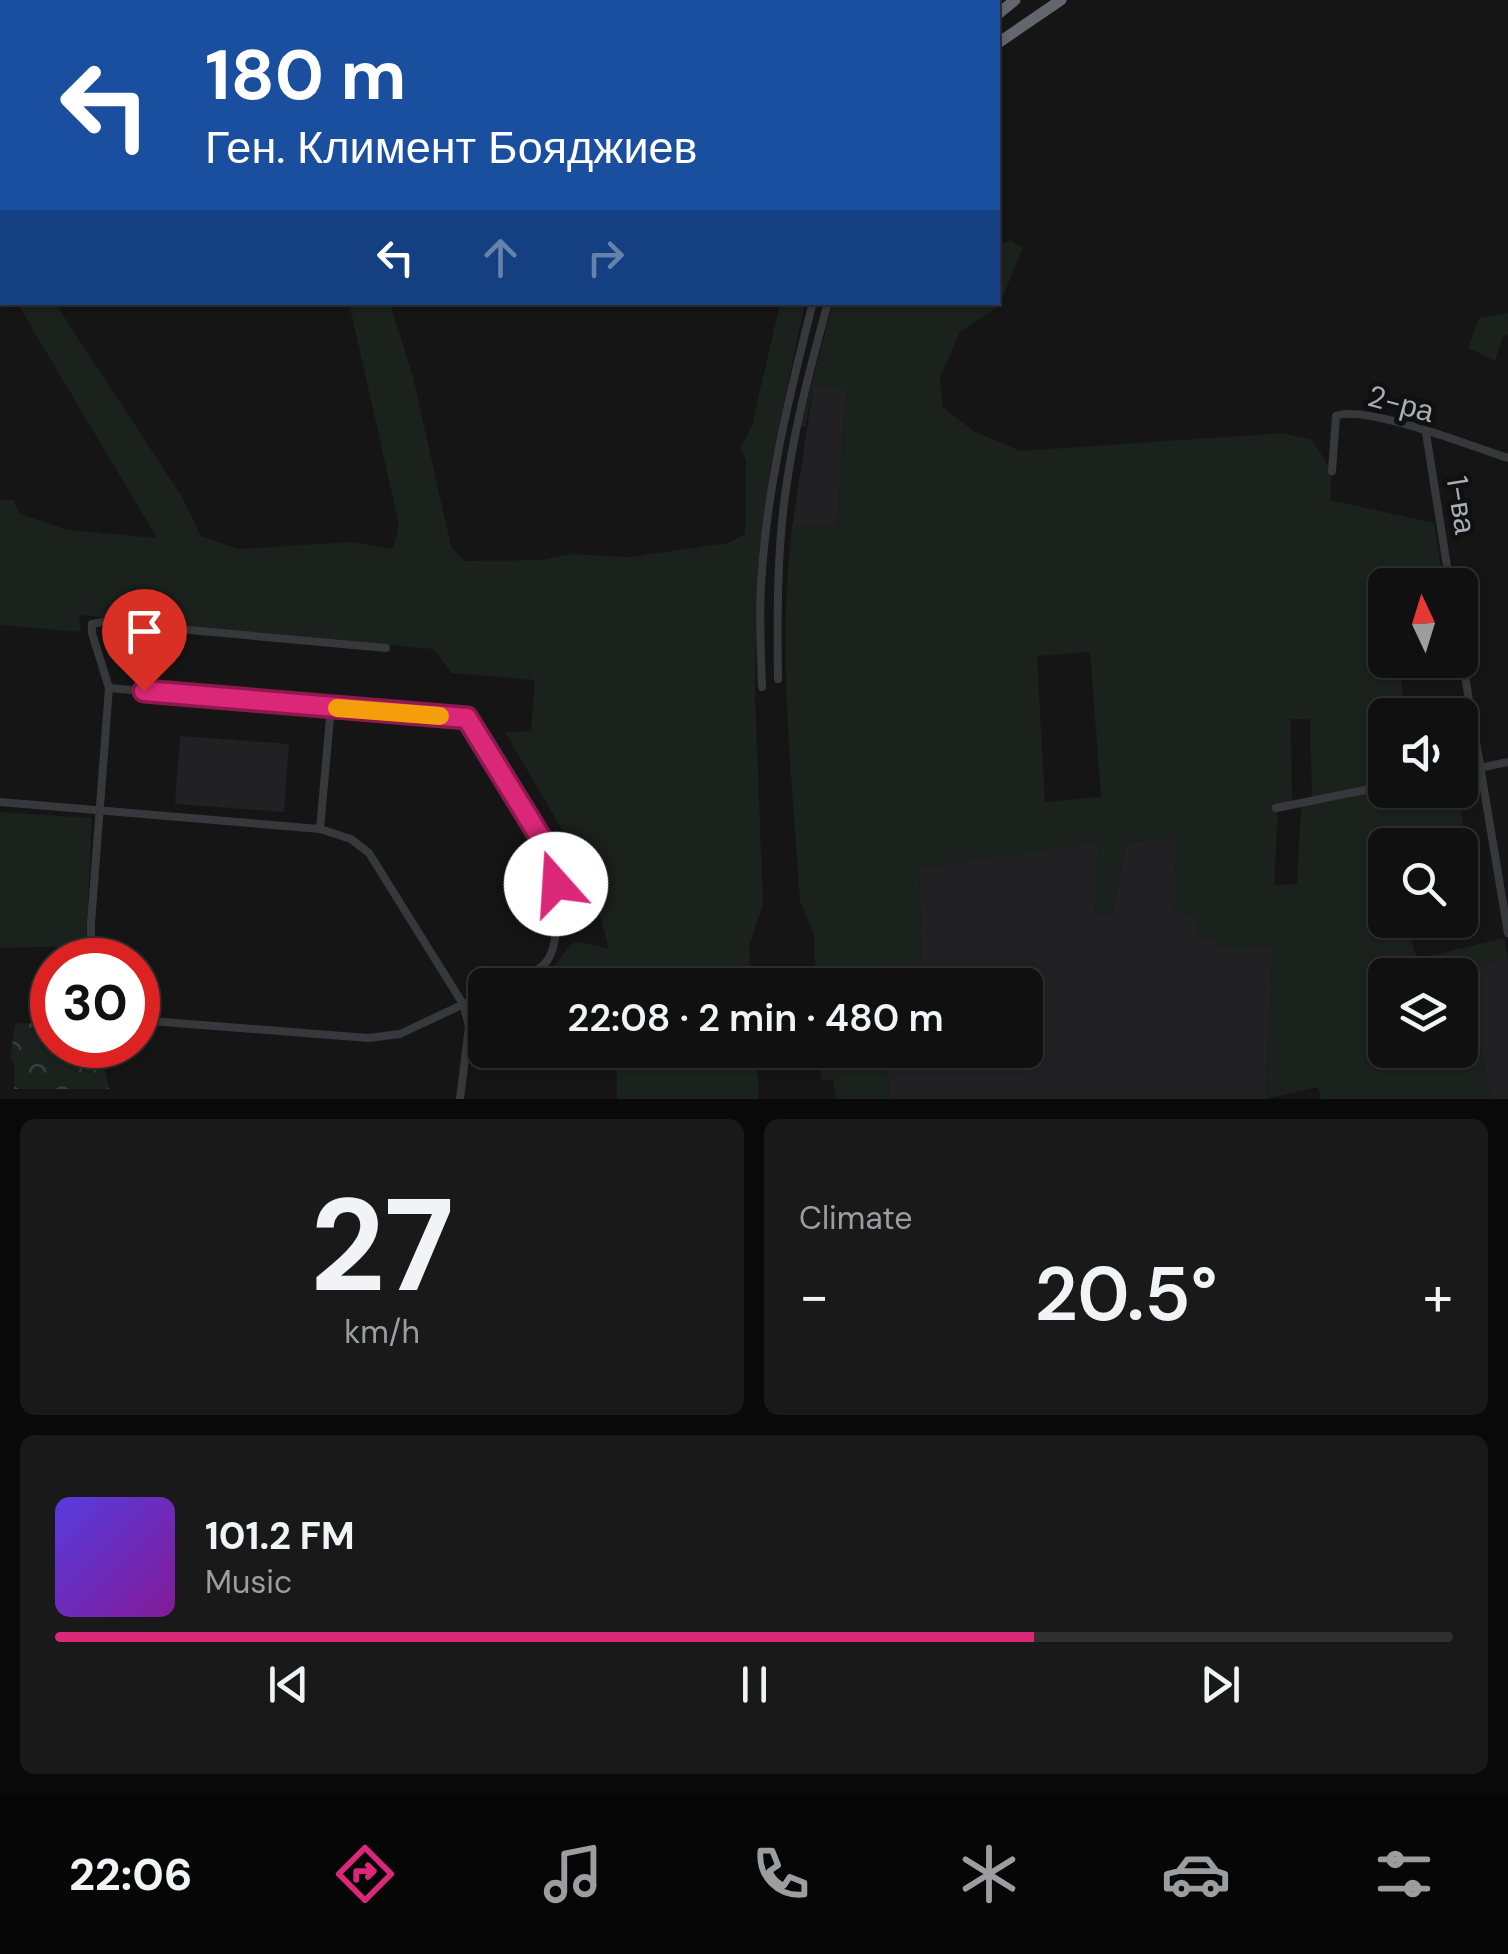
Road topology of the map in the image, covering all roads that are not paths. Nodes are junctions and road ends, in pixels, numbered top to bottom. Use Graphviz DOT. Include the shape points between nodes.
graph roads {
  1 [pos="823,0"];
  2 [pos="854,0"];
  3 [pos="1061,0"];
  4 [pos="1000,42"];
  5 [pos="812,305"];
  6 [pos="827,305"];
  7 [pos="1426,433"];
  8 [pos="1508,458"];
  9 [pos="1332,471"];
  10 [pos="1447,568"];
  11 [pos="386,648"];
  12 [pos="1465,678"];
  13 [pos="778,679"];
  14 [pos="762,687"];
  15 [pos="108,688"];
  16 [pos="331,707"];
  17 [pos="1508,762"];
  18 [pos="1480,768"];
  19 [pos="1368,789"];
  20 [pos="0,802"];
  21 [pos="1276,808"];
  22 [pos="99,810"];
  23 [pos="320,829"];
  24 [pos="1508,933"];
  25 [pos="91,938"];
  26 [pos="540,968"];
  27 [pos="468,1002"];
  28 [pos="463,1004"];
  29 [pos="160,1022"];
  30 [pos="460,1099"];
  1 -- 2 [label="highway"];
  3 -- 4 [label="highway"];
  5 -- 14 [label="street" via="768,518"];
  6 -- 13 [label="street" via="788,473"];
  7 -- 8 [label="street, 2-ра"];
  7 -- 9 [label="street, 2-ра" via="1344,412 1336,416"];
  7 -- 10 [label="street, 1-ва"];
  11 -- 15 [label="street" via="102,622 92,624 92,633"];
  12 -- 18 [label="street"];
  15 -- 16 [label="street"];
  15 -- 22 [label="street"];
  16 -- 23 [label="street"];
  16 -- 26 [label="street" via="467,718 550,853 556,876 550,957"];
  17 -- 18 [label="street"];
  18 -- 24 [label="street"];
  19 -- 21 [label="street"];
  20 -- 22 [label="street"];
  22 -- 23 [label="street"];
  22 -- 25 [label="street"];
  23 -- 28 [label="street" via="351,838 368,853"];
  27 -- 28 [label="street"];
  28 -- 29 [label="street" via="400,1034 368,1038"];
  28 -- 30 [label="street" via="469,1026"];
}
